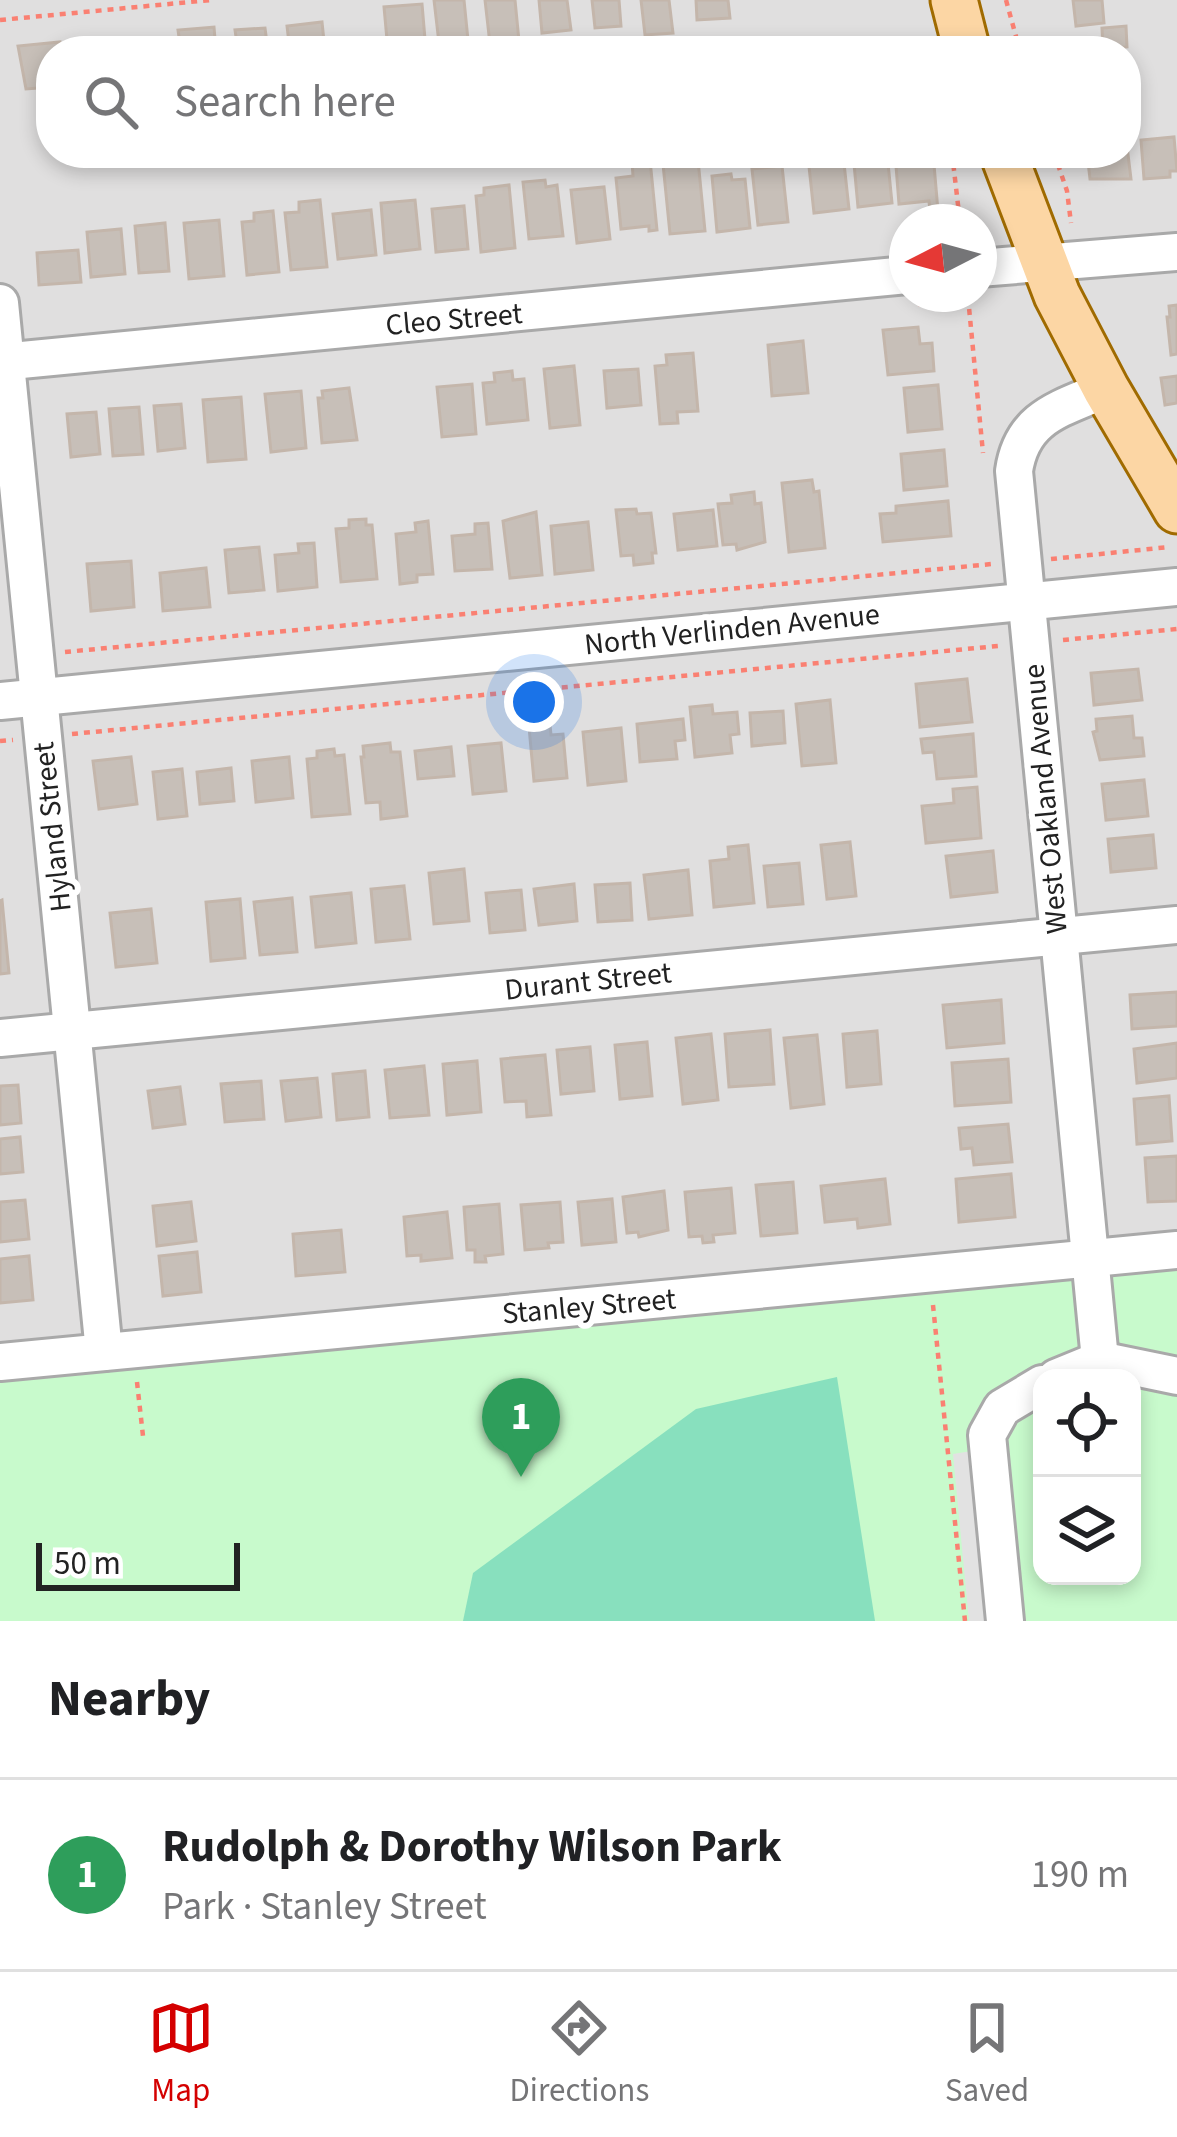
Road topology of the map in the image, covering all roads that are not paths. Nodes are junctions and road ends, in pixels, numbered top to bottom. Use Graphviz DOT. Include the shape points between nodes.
graph roads {
  1 [pos="954,0"];
  2 [pos="963,36"];
  3 [pos="1012,168"];
  4 [pos="1057,247"];
  5 [pos="1177,252"];
  6 [pos="997,263"];
  7 [pos="889,277"];
  8 [pos="0,303"];
  9 [pos="3,362"];
  10 [pos="1106,389"];
  11 [pos="1173,528"];
  12 [pos="1177,587"];
  13 [pos="1025,600"];
  14 [pos="39,697"];
  15 [pos="0,701"];
  16 [pos="1177,925"];
  17 [pos="1058,936"];
  18 [pos="72,1031"];
  19 [pos="0,1038"];
  20 [pos="1177,1250"];
  21 [pos="1089,1258"];
  22 [pos="104,1352"];
  23 [pos="1100,1360"];
  24 [pos="0,1362"];
  25 [pos="1078,1369"];
  26 [pos="1177,1376"];
  27 [pos="1033,1389"];
  28 [pos="1005,1621"];
  1 -- 2 [label="main road"];
  3 -- 4 [label="main road"];
  4 -- 5 [label="street"];
  4 -- 6 [label="street"];
  4 -- 10 [label="main road"];
  7 -- 9 [label="street, Cleo Street"];
  8 -- 9 [label="street, Hyland Street"];
  9 -- 14 [label="street, Hyland Street"];
  10 -- 11 [label="main road"];
  10 -- 13 [label="street, West Oakland Avenue" via="1045,416 1018,447"];
  12 -- 13 [label="street, North Verlinden Avenue"];
  13 -- 14 [label="street, North Verlinden Avenue"];
  13 -- 17 [label="street, West Oakland Avenue"];
  14 -- 15 [label="street, North Verlinden Avenue"];
  14 -- 18 [label="street, Hyland Street"];
  16 -- 17 [label="street, Durant Street"];
  17 -- 18 [label="street, Durant Street"];
  17 -- 21 [label="street, West Oakland Avenue"];
  18 -- 19 [label="street, Durant Street"];
  18 -- 22 [label="street, Hyland Street"];
  20 -- 21 [label="street, Stanley Street"];
  21 -- 22 [label="street, Stanley Street"];
  21 -- 23 [label="street, West Oakland Avenue"];
  22 -- 24 [label="street, Stanley Street"];
  23 -- 25 [label="street"];
  23 -- 26 [label="street"];
  27 -- 28 [label="street" via="1002,1408 987,1435"];
}
